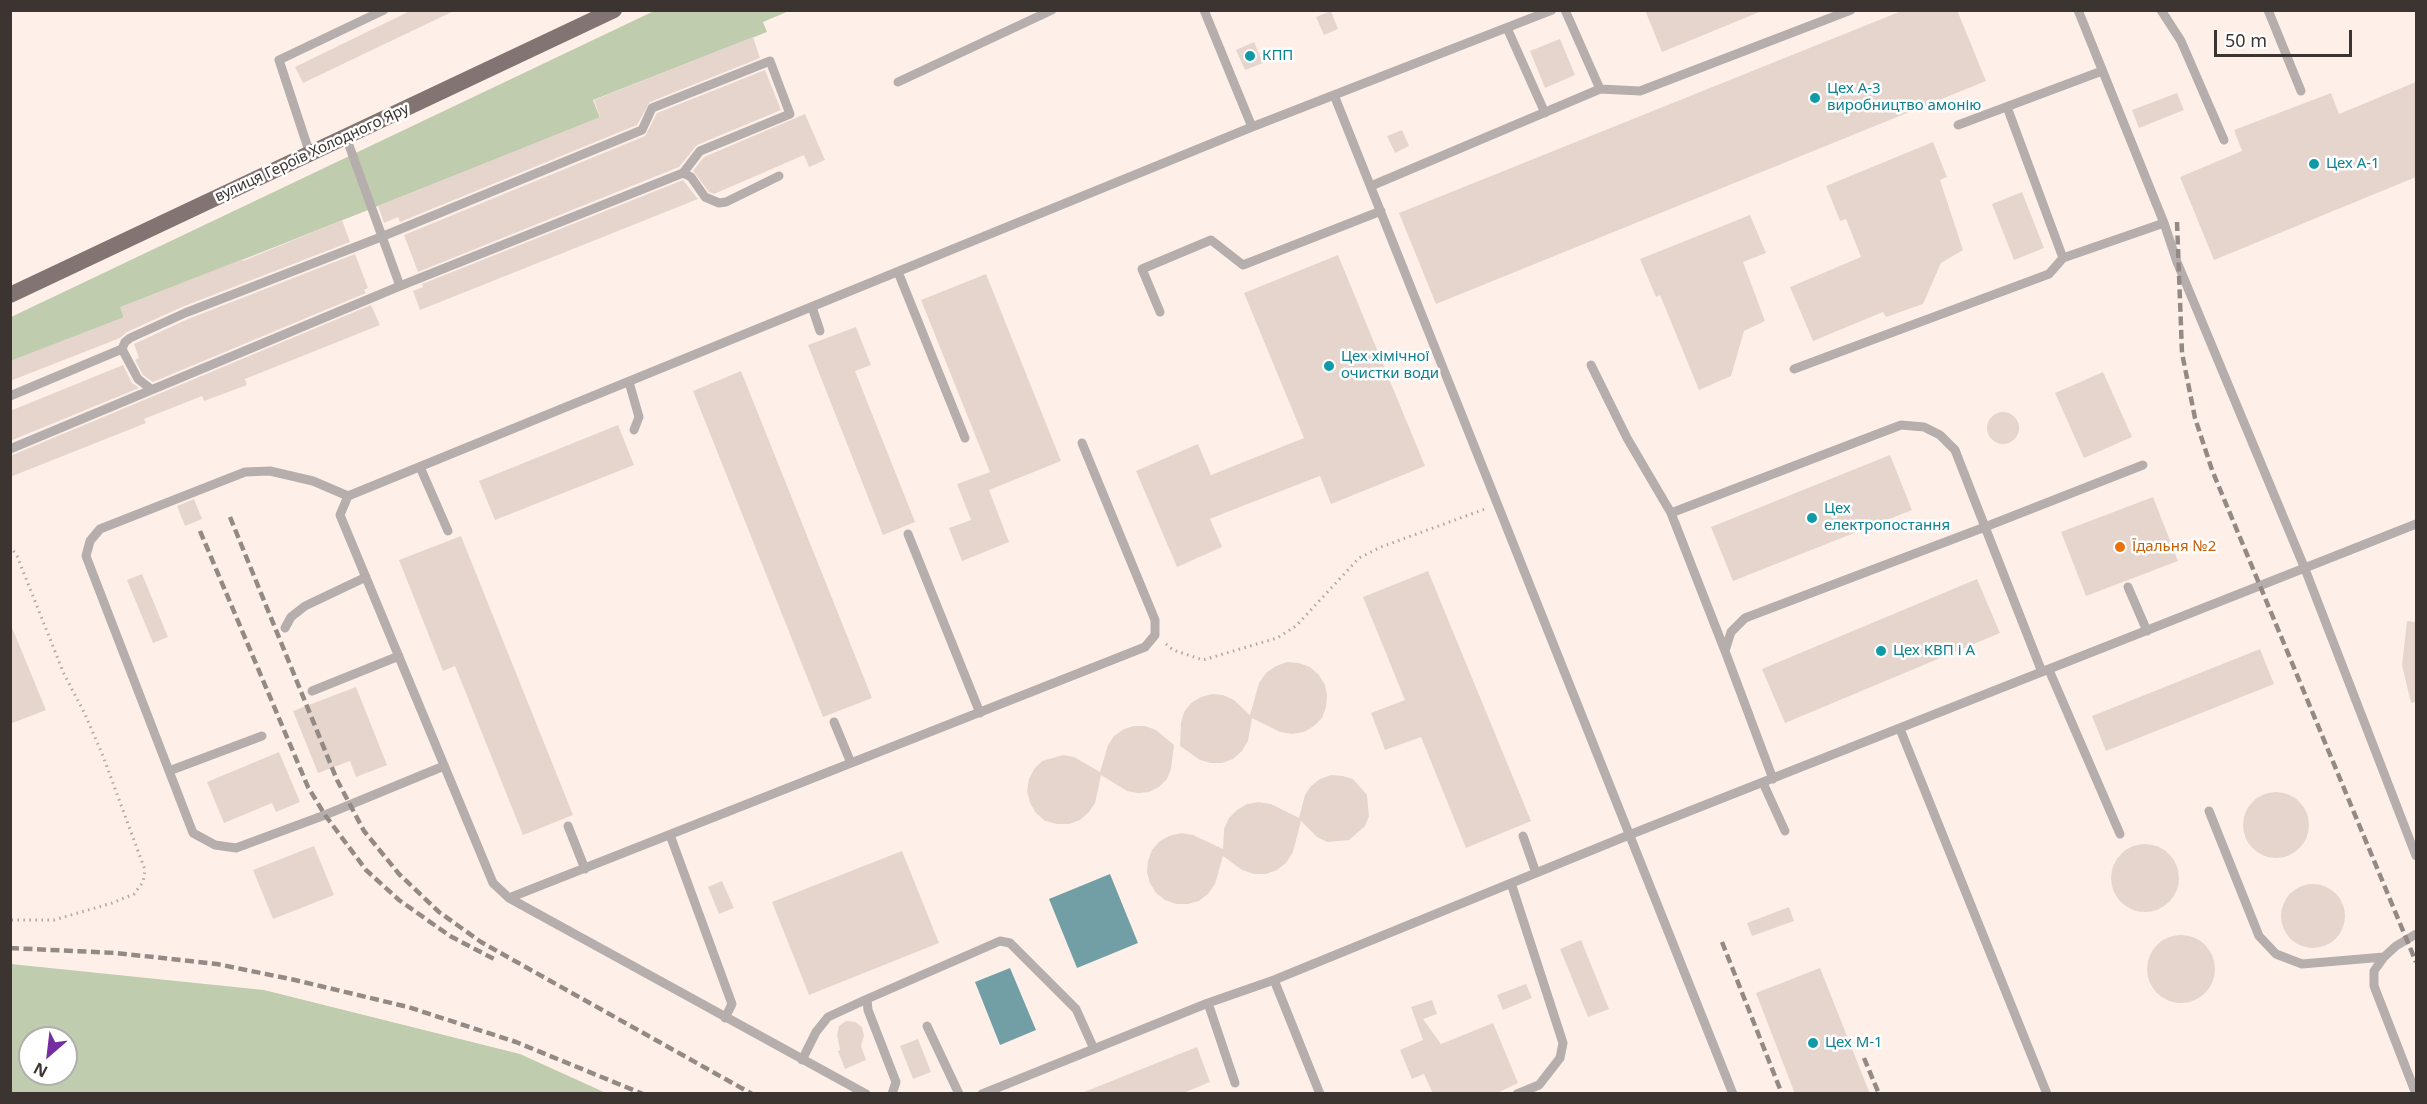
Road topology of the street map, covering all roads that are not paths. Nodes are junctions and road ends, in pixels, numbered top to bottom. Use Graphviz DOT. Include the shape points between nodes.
graph roads {
  1 [pos="384,10"];
  2 [pos="614,10"];
  3 [pos="1052,10"];
  4 [pos="1204,10"];
  5 [pos="1552,10"];
  6 [pos="1566,10"];
  7 [pos="1851,10"];
  8 [pos="2078,10"];
  9 [pos="2161,10"];
  10 [pos="2268,10"];
  11 [pos="1507,28"];
  12 [pos="2102,71"];
  13 [pos="898,82"];
  14 [pos="1600,89"];
  15 [pos="2301,92"];
  16 [pos="1334,95"];
  17 [pos="2007,107"];
  18 [pos="1545,113"];
  19 [pos="1958,125"];
  20 [pos="1252,127"];
  21 [pos="346,137"];
  22 [pos="2224,140"];
  23 [pos="310,154"];
  24 [pos="683,173"];
  25 [pos="779,176"];
  26 [pos="1371,186"];
  27 [pos="1381,211"];
  28 [pos="2164,223"];
  29 [pos="381,237"];
  30 [pos="2062,258"];
  31 [pos="898,272"];
  32 [pos="400,286"];
  33 [pos="10,295"];
  34 [pos="813,307"];
  35 [pos="1160,312"];
  36 [pos="820,331"];
  37 [pos="122,349"];
  38 [pos="1591,365"];
  39 [pos="1794,369"];
  40 [pos="629,382"];
  41 [pos="151,389"];
  42 [pos="10,396"];
  43 [pos="634,430"];
  44 [pos="965,438"];
  45 [pos="1083,443"];
  46 [pos="10,449"];
  47 [pos="2143,465"];
  48 [pos="420,467"];
  49 [pos="348,496"];
  50 [pos="1671,513"];
  51 [pos="2416,524"];
  52 [pos="1985,527"];
  53 [pos="448,531"];
  54 [pos="908,534"];
  55 [pos="2304,569"];
  56 [pos="366,577"];
  57 [pos="2128,587"];
  58 [pos="285,628"];
  59 [pos="2147,631"];
  60 [pos="1725,651"];
  61 [pos="399,656"];
  62 [pos="2046,671"];
  63 [pos="312,691"];
  64 [pos="980,713"];
  65 [pos="834,722"];
  66 [pos="1900,729"];
  67 [pos="262,736"];
  68 [pos="851,763"];
  69 [pos="444,766"];
  70 [pos="169,771"];
  71 [pos="1773,779"];
  72 [pos="1763,783"];
  73 [pos="2209,811"];
  74 [pos="568,826"];
  75 [pos="1785,831"];
  76 [pos="2120,834"];
  77 [pos="670,835"];
  78 [pos="1629,835"];
  79 [pos="1523,836"];
  80 [pos="2416,856"];
  81 [pos="585,869"];
  82 [pos="1536,873"];
  83 [pos="1511,883"];
  84 [pos="509,898"];
  85 [pos="2416,934"];
  86 [pos="2385,957"];
  87 [pos="1274,980"];
  88 [pos="867,999"];
  89 [pos="1208,1004"];
  90 [pos="725,1018"];
  91 [pos="927,1026"];
  92 [pos="1094,1049"];
  93 [pos="802,1060"];
  94 [pos="1009,1083"];
  95 [pos="1235,1083"];
  96 [pos="866,1094"];
  97 [pos="892,1094"];
  98 [pos="959,1094"];
  99 [pos="982,1094"];
  100 [pos="1012,1094"];
  101 [pos="1320,1094"];
  102 [pos="1517,1094"];
  103 [pos="1733,1094"];
  104 [pos="2047,1094"];
  105 [pos="2416,1094"];
  1 -- 23 [label="lane" via="279,60"];
  2 -- 21 [label="main road, вулиця Героїв Холодного Яру"];
  3 -- 13 [label="lane"];
  4 -- 20 [label="lane"];
  5 -- 11 [label="lane"];
  6 -- 14 [label="lane"];
  7 -- 14 [label="lane" via="1640,91"];
  8 -- 12 [label="lane"];
  9 -- 22 [label="lane" via="2181,41"];
  10 -- 15 [label="lane"];
  11 -- 16 [label="lane"];
  11 -- 18 [label="lane"];
  12 -- 17 [label="lane"];
  12 -- 28 [label="lane"];
  14 -- 18 [label="lane"];
  16 -- 20 [label="lane"];
  16 -- 26 [label="lane"];
  17 -- 19 [label="lane"];
  17 -- 30 [label="lane"];
  18 -- 26 [label="lane"];
  20 -- 31 [label="lane"];
  21 -- 23 [label="main road, вулиця Героїв Холодного Яру"];
  21 -- 29 [label="lane"];
  23 -- 33 [label="main road, вулиця Героїв Холодного Яру"];
  24 -- 25 [label="lane" via="691,177 705,197 719,203"];
  24 -- 29 [label="lane" via="700,151 790,114 770,61 652,108 642,130"];
  24 -- 32 [label="lane"];
  26 -- 27 [label="lane"];
  27 -- 35 [label="lane" via="1243,265 1211,240 1142,269"];
  27 -- 78 [label="lane"];
  28 -- 30 [label="lane"];
  28 -- 55 [label="lane"];
  29 -- 32 [label="lane"];
  29 -- 37 [label="lane" via="185,313 129,338"];
  30 -- 39 [label="lane" via="2049,274"];
  31 -- 34 [label="lane"];
  31 -- 44 [label="lane"];
  32 -- 41 [label="lane"];
  34 -- 36 [label="lane"];
  34 -- 40 [label="lane"];
  37 -- 41 [label="lane" via="138,380"];
  37 -- 42 [label="lane"];
  38 -- 50 [label="lane"];
  40 -- 43 [label="lane" via="639,417"];
  40 -- 48 [label="lane"];
  41 -- 46 [label="lane"];
  45 -- 64 [label="lane" via="1155,620 1155,635 1145,647"];
  47 -- 52 [label="lane"];
  48 -- 49 [label="lane"];
  48 -- 53 [label="lane"];
  49 -- 56 [label="lane" via="340,514"];
  49 -- 70 [label="lane" via="314,480 270,471 245,472 100,529 90,541 86,556"];
  50 -- 52 [label="lane" via="1901,425 1924,427 1940,435 1955,450"];
  50 -- 60 [label="lane"];
  51 -- 55 [label="lane"];
  52 -- 60 [label="lane" via="1745,618 1731,632"];
  52 -- 62 [label="lane"];
  54 -- 64 [label="lane"];
  55 -- 59 [label="lane"];
  55 -- 80 [label="lane"];
  56 -- 58 [label="lane" via="305,606"];
  56 -- 61 [label="lane"];
  57 -- 59 [label="lane"];
  59 -- 62 [label="lane"];
  60 -- 71 [label="lane"];
  61 -- 63 [label="lane"];
  61 -- 69 [label="lane"];
  62 -- 66 [label="lane"];
  62 -- 76 [label="lane"];
  64 -- 68 [label="lane"];
  65 -- 68 [label="lane"];
  66 -- 71 [label="lane"];
  66 -- 104 [label="lane"];
  67 -- 70 [label="lane"];
  68 -- 77 [label="lane"];
  69 -- 70 [label="lane" via="236,848 214,845 193,832"];
  69 -- 84 [label="lane" via="493,883"];
  71 -- 72 [label="lane"];
  72 -- 75 [label="lane"];
  72 -- 78 [label="lane"];
  73 -- 86 [label="lane" via="2259,936 2276,954 2302,964"];
  74 -- 81 [label="lane"];
  77 -- 81 [label="lane"];
  77 -- 90 [label="lane" via="732,1004"];
  78 -- 82 [label="lane"];
  78 -- 103 [label="lane"];
  79 -- 82 [label="lane"];
  81 -- 84 [label="lane"];
  82 -- 83 [label="lane"];
  83 -- 87 [label="lane"];
  83 -- 102 [label="lane" via="1563,1042 1560,1058 1539,1085"];
  84 -- 90 [label="lane"];
  85 -- 86 [label="lane"];
  86 -- 105 [label="lane" via="2374,971 2374,986"];
  87 -- 89 [label="lane"];
  87 -- 101 [label="lane"];
  88 -- 92 [label="lane" via="1000,942 1011,944 1076,1009"];
  88 -- 93 [label="lane" via="828,1017"];
  88 -- 97 [label="lane" via="896,1082"];
  89 -- 92 [label="lane"];
  89 -- 95 [label="lane"];
  90 -- 93 [label="lane"];
  91 -- 98 [label="lane"];
  92 -- 94 [label="lane"];
  93 -- 96 [label="lane"];
  94 -- 99 [label="lane"];
  94 -- 100 [label="lane"];
}
